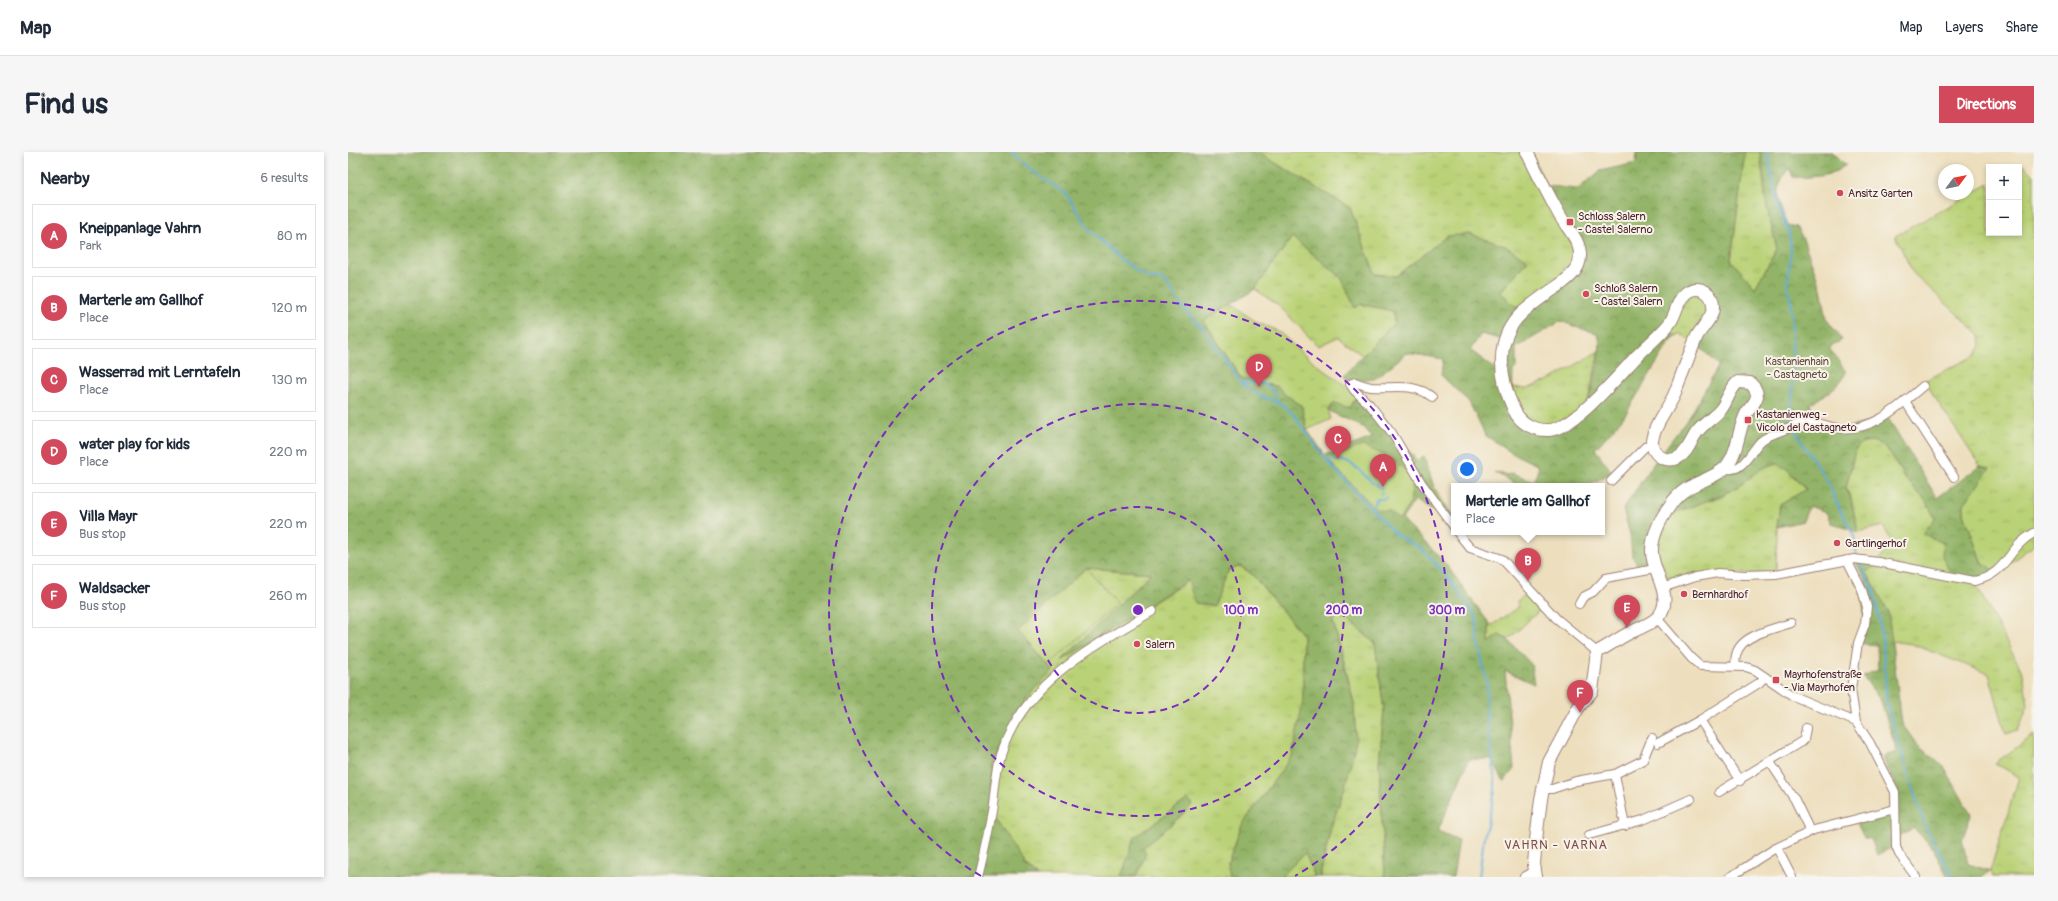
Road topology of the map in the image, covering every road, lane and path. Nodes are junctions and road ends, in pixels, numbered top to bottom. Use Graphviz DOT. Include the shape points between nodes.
graph roads {
  1 [pos="1527,152"];
  2 [pos="1923,386"];
  3 [pos="1432,397"];
  4 [pos="1905,401"];
  5 [pos="1652,444"];
  6 [pos="1725,468"];
  7 [pos="1954,477"];
  8 [pos="1611,482"];
  9 [pos="1451,523"];
  10 [pos="2034,533"];
  11 [pos="1459,535"];
  12 [pos="1854,560"];
  13 [pos="1655,569"];
  14 [pos="1662,588"];
  15 [pos="1579,604"];
  16 [pos="1152,611"];
  17 [pos="1657,618"];
  18 [pos="1791,623"];
  19 [pos="1597,652"];
  20 [pos="1736,666"];
  21 [pos="1765,677"];
  22 [pos="1700,720"];
  23 [pos="1856,722"];
  24 [pos="1806,728"];
  25 [pos="1770,762"];
  26 [pos="1615,774"];
  27 [pos="1740,781"];
  28 [pos="1543,789"];
  29 [pos="1719,792"];
  30 [pos="1691,799"];
  31 [pos="1895,808"];
  32 [pos="1625,826"];
  33 [pos="1810,831"];
  34 [pos="1590,835"];
  35 [pos="1778,848"];
  36 [pos="1536,874"];
  37 [pos="978,877"];
  38 [pos="1524,877"];
  39 [pos="1730,877"];
  40 [pos="1792,877"];
  41 [pos="1916,877"];
  1 -- 5 [label="street" via="1576,242 1580,257 1575,271 1522,312 1504,340 1501,355 1502,374 1516,415 1534,429 1554,429 1570,422 1586,409 1670,323 1683,296 1691,290 1701,289 1712,298 1713,311 1698,336 1675,393 1654,434"];
  2 -- 4 [label="street"];
  3 -- 9 [label="street" via="1425,391 1415,388 1368,387 1355,382 1350,384 1392,432 1421,482"];
  4 -- 6 [label="street" via="1888,414 1862,427 1837,428 1810,421 1799,424 1761,440 1750,457 1734,468"];
  4 -- 7 [label="street"];
  5 -- 6 [label="street" via="1656,454 1664,458 1672,460 1680,457 1697,433 1723,406 1733,387 1738,382 1750,383 1757,392 1756,398 1747,413"];
  5 -- 8 [label="street" via="1646,446"];
  6 -- 13 [label="street" via="1687,488 1667,510 1652,546"];
  10 -- 12 [label="street" via="2015,548 1996,573 1974,581"];
  11 -- 19 [label="street" via="1470,548 1502,559 1556,618"];
  12 -- 14 [label="street" via="1776,574 1718,573 1695,577"];
  12 -- 23 [label="street" via="1867,608 1865,624 1858,643 1851,689"];
  13 -- 14 [label="street"];
  13 -- 15 [label="street" via="1606,578 1593,592 1583,597"];
  14 -- 17 [label="street" via="1664,605"];
  16 -- 37 [label="street" via="1086,652 1045,683 1020,715 1001,755 988,836"];
  17 -- 19 [label="street"];
  17 -- 20 [label="street" via="1700,666"];
  18 -- 20 [label="street" via="1752,637 1743,643 1734,658"];
  19 -- 28 [label="street" via="1592,691 1578,708 1552,753"];
  20 -- 21 [label="street" via="1755,670"];
  21 -- 22 [label="street"];
  21 -- 23 [label="street" via="1793,696"];
  22 -- 26 [label="street" via="1655,741 1643,760"];
  22 -- 27 [label="street"];
  23 -- 31 [label="street" via="1865,732 1889,779 1895,796"];
  24 -- 25 [label="street" via="1804,740"];
  25 -- 27 [label="street"];
  25 -- 33 [label="street" via="1795,800"];
  26 -- 28 [label="street"];
  26 -- 32 [label="street"];
  27 -- 29 [label="street"];
  28 -- 36 [label="street" via="1536,840"];
  30 -- 32 [label="street"];
  31 -- 33 [label="street"];
  31 -- 41 [label="street" via="1896,848"];
  32 -- 34 [label="street"];
  33 -- 35 [label="street"];
  35 -- 39 [label="street"];
  35 -- 40 [label="street"];
  36 -- 38 [label="street"];
}
